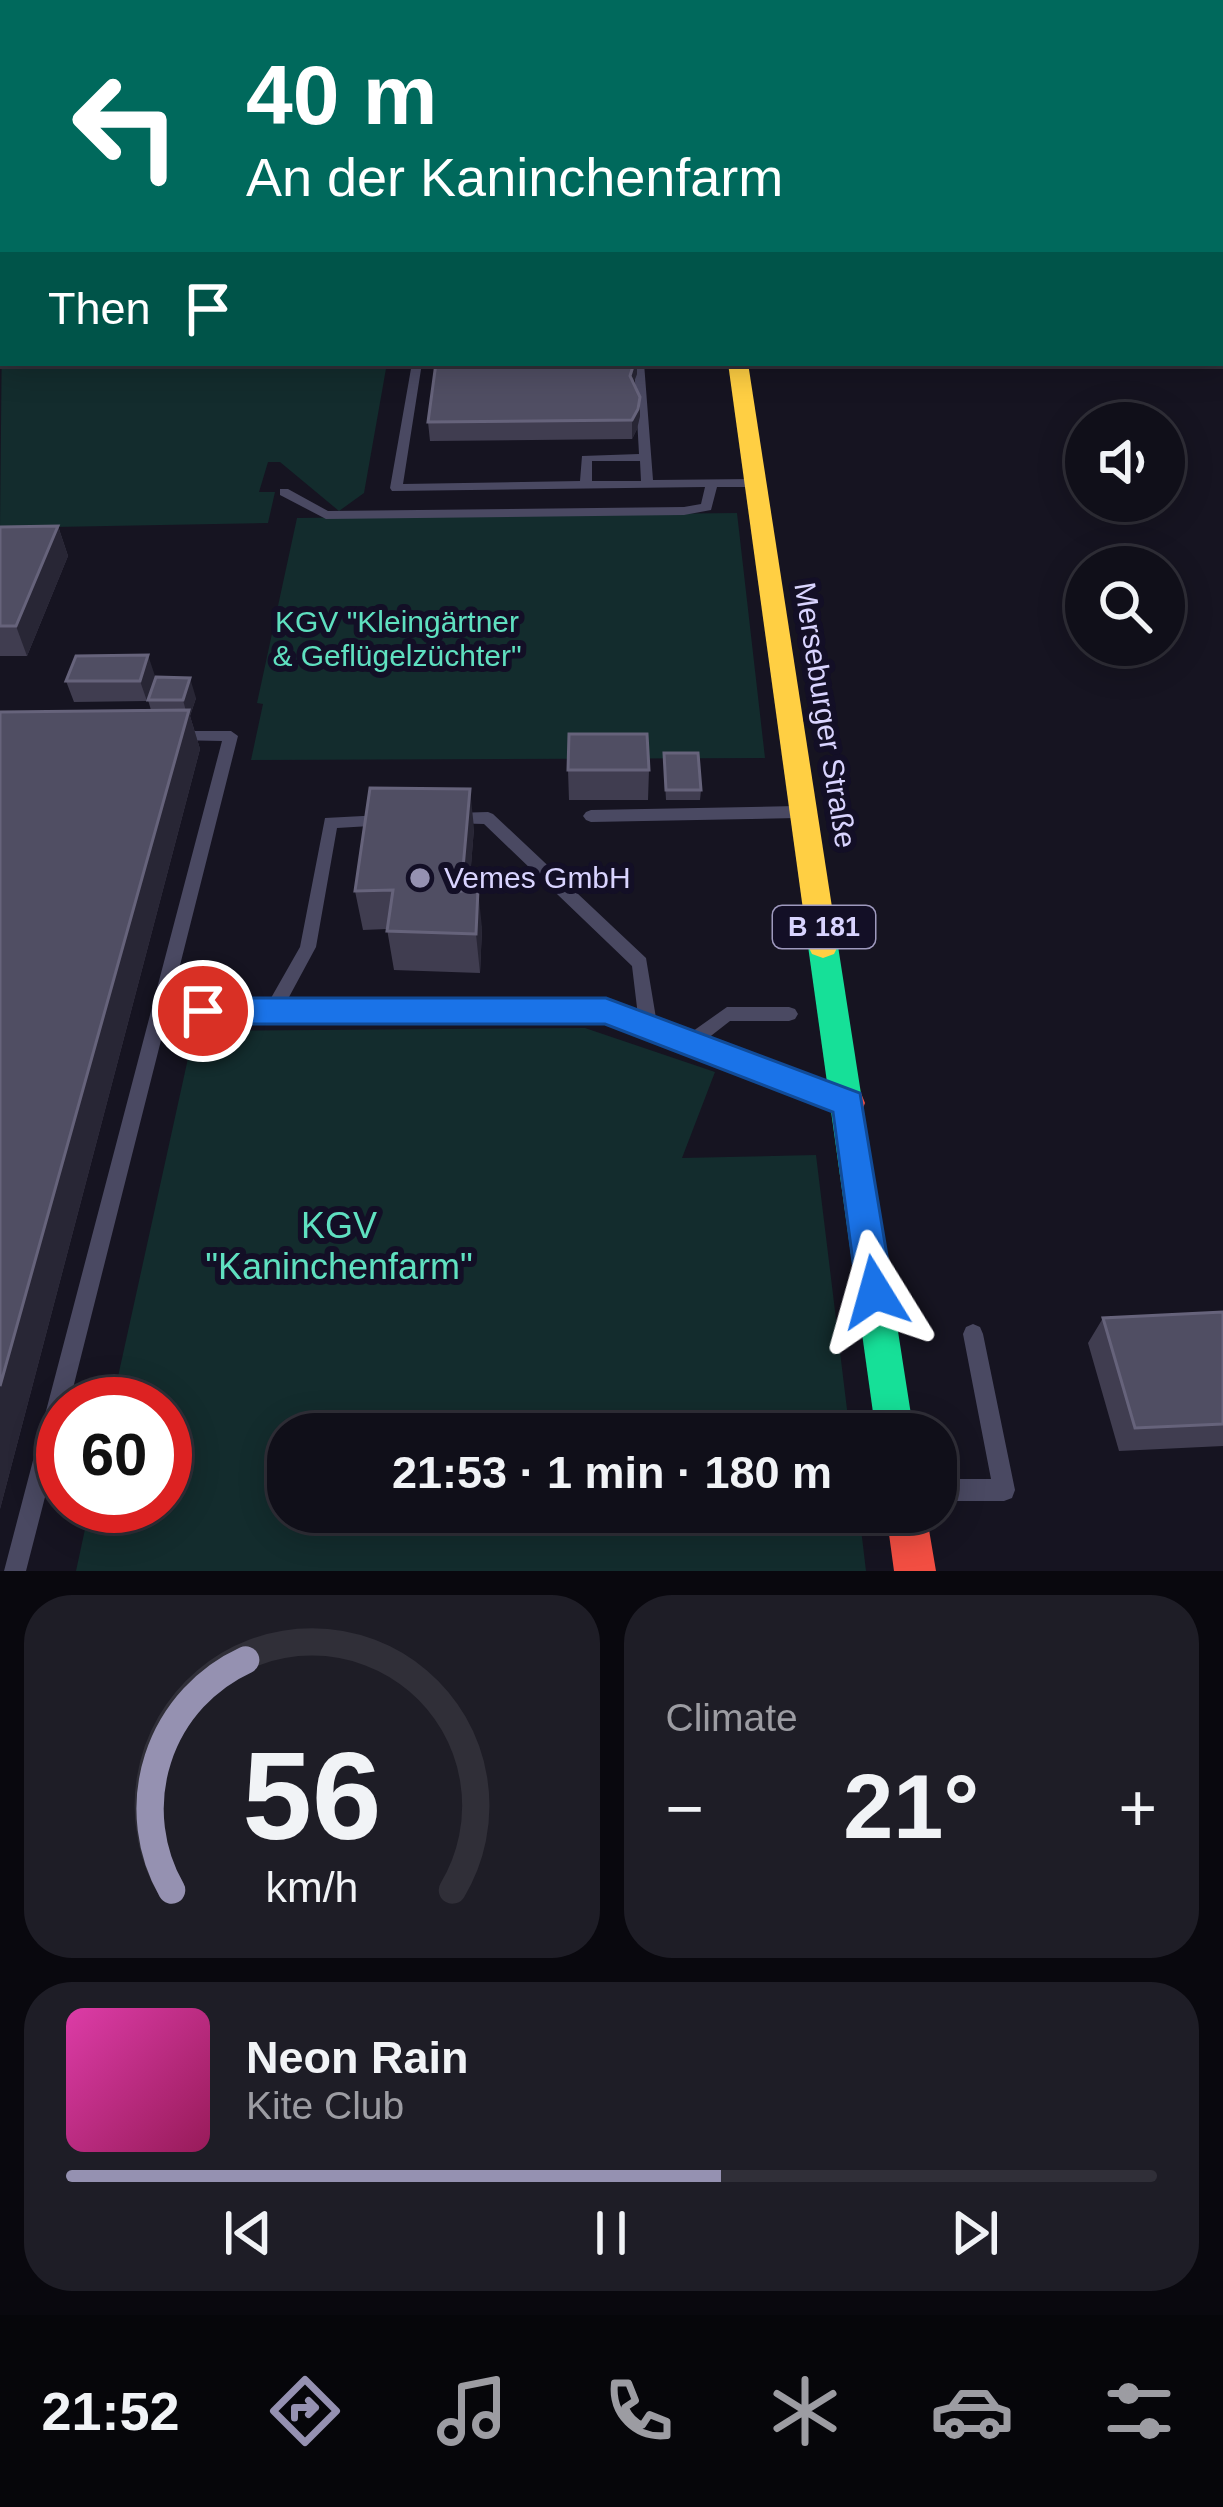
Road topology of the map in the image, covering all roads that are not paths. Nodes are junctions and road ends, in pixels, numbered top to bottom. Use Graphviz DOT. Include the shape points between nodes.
graph roads {
  1 [pos="416,366"];
  2 [pos="639,366"];
  3 [pos="738,366"];
  4 [pos="645,457"];
  5 [pos="712,483"];
  6 [pos="756,483"];
  7 [pos="647,484"];
  8 [pos="586,485"];
  9 [pos="284,492"];
  10 [pos="164,736"];
  11 [pos="806,812"];
  12 [pos="591,815"];
  13 [pos="443,819"];
  14 [pos="398,820"];
  15 [pos="203,1011"];
  16 [pos="272,1011"];
  17 [pos="789,1014"];
  18 [pos="648,1027"];
  19 [pos="689,1043"];
  20 [pos="849,1103"];
  21 [pos="973,1334"];
  22 [pos="892,1413"];
  23 [pos="957,1490"];
  24 [pos="909,1533"];
  25 [pos="15,1571"];
  26 [pos="915,1571"];
  1 -- 8 [label="lane" via="396,488"];
  2 -- 4 [label="lane"];
  3 -- 6 [label="main road, Merseburger Straße / B 181"];
  4 -- 7 [label="lane"];
  4 -- 8 [label="lane" via="586,458"];
  5 -- 6 [label="lane"];
  5 -- 7 [label="lane"];
  5 -- 9 [label="lane" via="707,507 684,511 326,514"];
  6 -- 11 [label="main road, Merseburger Straße / B 181"];
  7 -- 8 [label="lane"];
  10 -- 25 [label="lane" via="231,736"];
  11 -- 12 [label="lane"];
  11 -- 20 [label="main road, Merseburger Straße / B 181"];
  13 -- 18 [label="lane" via="488,818 640,963"];
  14 -- 16 [label="lane" via="330,822 308,947"];
  15 -- 16 [label="main road"];
  16 -- 18 [label="main road" via="606,1011"];
  17 -- 19 [label="lane" via="727,1014"];
  18 -- 19 [label="main road"];
  19 -- 20 [label="main road"];
  20 -- 22 [label="main road, Merseburger Straße / B 181"];
  21 -- 23 [label="lane" via="1004,1490"];
  24 -- 26 [label="main road"];
}
